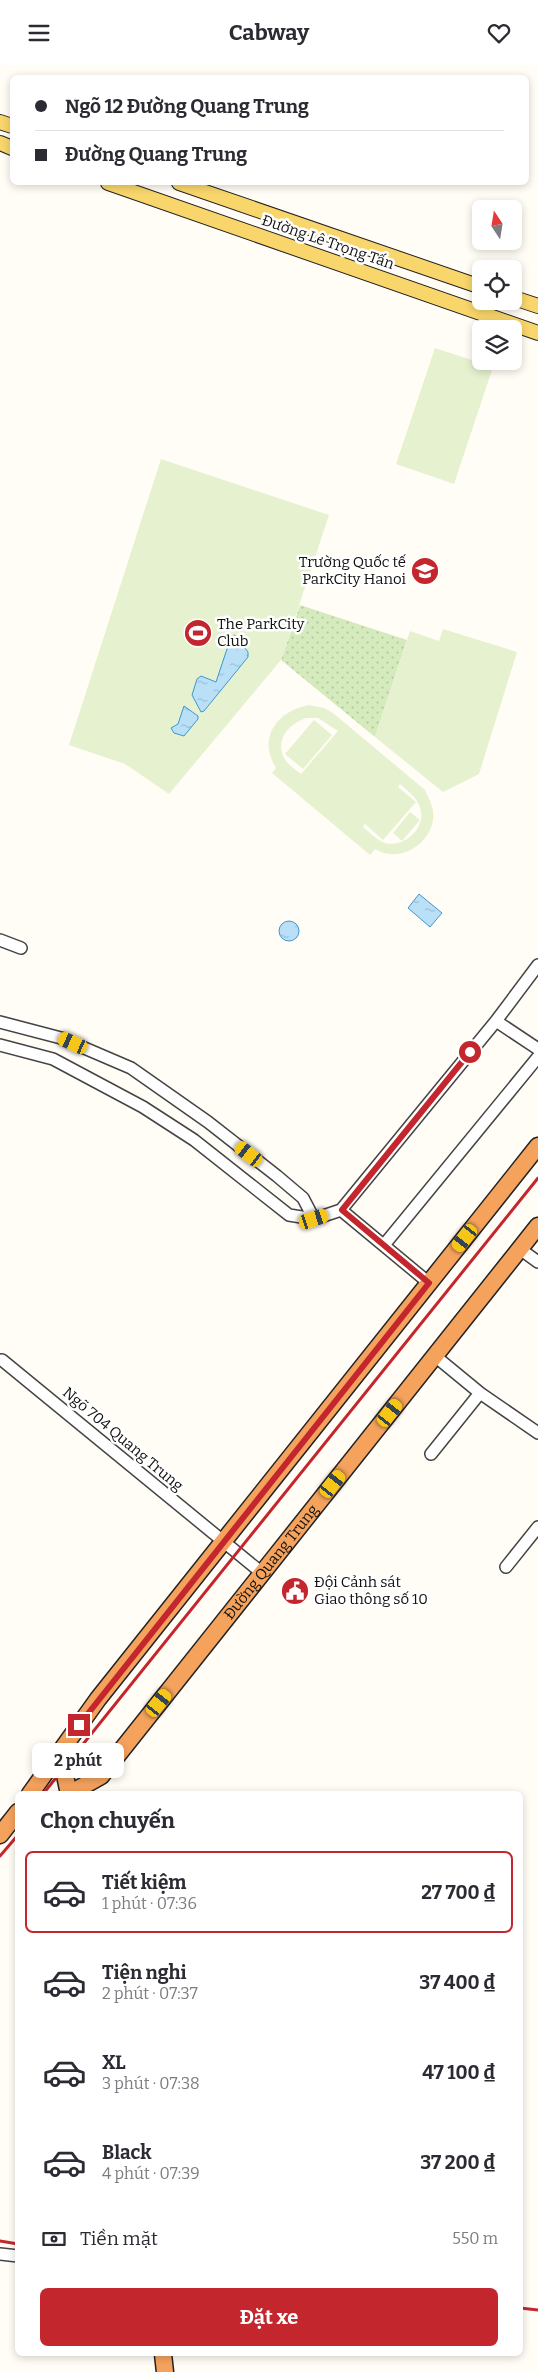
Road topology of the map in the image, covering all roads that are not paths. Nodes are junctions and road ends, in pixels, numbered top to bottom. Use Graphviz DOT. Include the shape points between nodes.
graph roads {
  1 [pos="114,185"];
  2 [pos="185,185"];
  3 [pos="472,284"];
  4 [pos="522,301"];
  5 [pos="538,306"];
  6 [pos="538,333"];
  7 [pos="0,940"];
  8 [pos="21,948"];
  9 [pos="538,965"];
  10 [pos="496,1021"];
  11 [pos="0,1022"];
  12 [pos="0,1045"];
  13 [pos="538,1049"];
  14 [pos="538,1057"];
  15 [pos="538,1146"];
  16 [pos="342,1210"];
  17 [pos="314,1219"];
  18 [pos="538,1226"];
  19 [pos="384,1245"];
  20 [pos="520,1249"];
  21 [pos="538,1262"];
  22 [pos="429,1283"];
  23 [pos="435,1356"];
  24 [pos="2,1360"];
  25 [pos="480,1393"];
  26 [pos="538,1433"];
  27 [pos="431,1453"];
  28 [pos="538,1527"];
  29 [pos="223,1542"];
  30 [pos="506,1567"];
  31 [pos="262,1573"];
  32 [pos="60,1752"];
  33 [pos="101,1776"];
  34 [pos="32,1791"];
  35 [pos="68,1791"];
  36 [pos="74,1791"];
  37 [pos="94,1791"];
  38 [pos="0,2254"];
  39 [pos="15,2256"];
  40 [pos="162,2356"];
  41 [pos="165,2372"];
  1 -- 6 [label="main road, Đường Lê Trọng Tấn"];
  2 -- 3 [label="main road, Đường Lê Trọng Tấn"];
  4 -- 5 [label="main road"];
  7 -- 8 [label="street"];
  9 -- 10 [label="street"];
  10 -- 13 [label="street"];
  10 -- 16 [label="street"];
  11 -- 17 [label="street" via="61,1037 131,1068 277,1176 303,1199"];
  12 -- 17 [label="street" via="53,1059 143,1107 194,1140 289,1215"];
  14 -- 19 [label="street"];
  15 -- 22 [label="highway"];
  16 -- 17 [label="street"];
  16 -- 19 [label="street"];
  18 -- 20 [label="highway, Đường Quang Trung"];
  19 -- 22 [label="street"];
  20 -- 21 [label="street"];
  20 -- 23 [label="highway, Đường Quang Trung"];
  22 -- 29 [label="highway"];
  23 -- 25 [label="street"];
  23 -- 31 [label="highway, Đường Quang Trung"];
  24 -- 29 [label="street, Ngõ 704 Quang Trung"];
  25 -- 26 [label="street"];
  25 -- 27 [label="street"];
  28 -- 30 [label="street"];
  29 -- 31 [label="street, Ngõ 704 Quang Trung"];
  29 -- 32 [label="highway"];
  31 -- 33 [label="highway, Đường Quang Trung"];
  32 -- 34 [label="highway"];
  32 -- 35 [label="highway"];
  33 -- 36 [label="highway, Đường Quang Trung"];
  33 -- 37 [label="highway"];
  38 -- 39 [label="street"];
  40 -- 41 [label="highway"];
}
